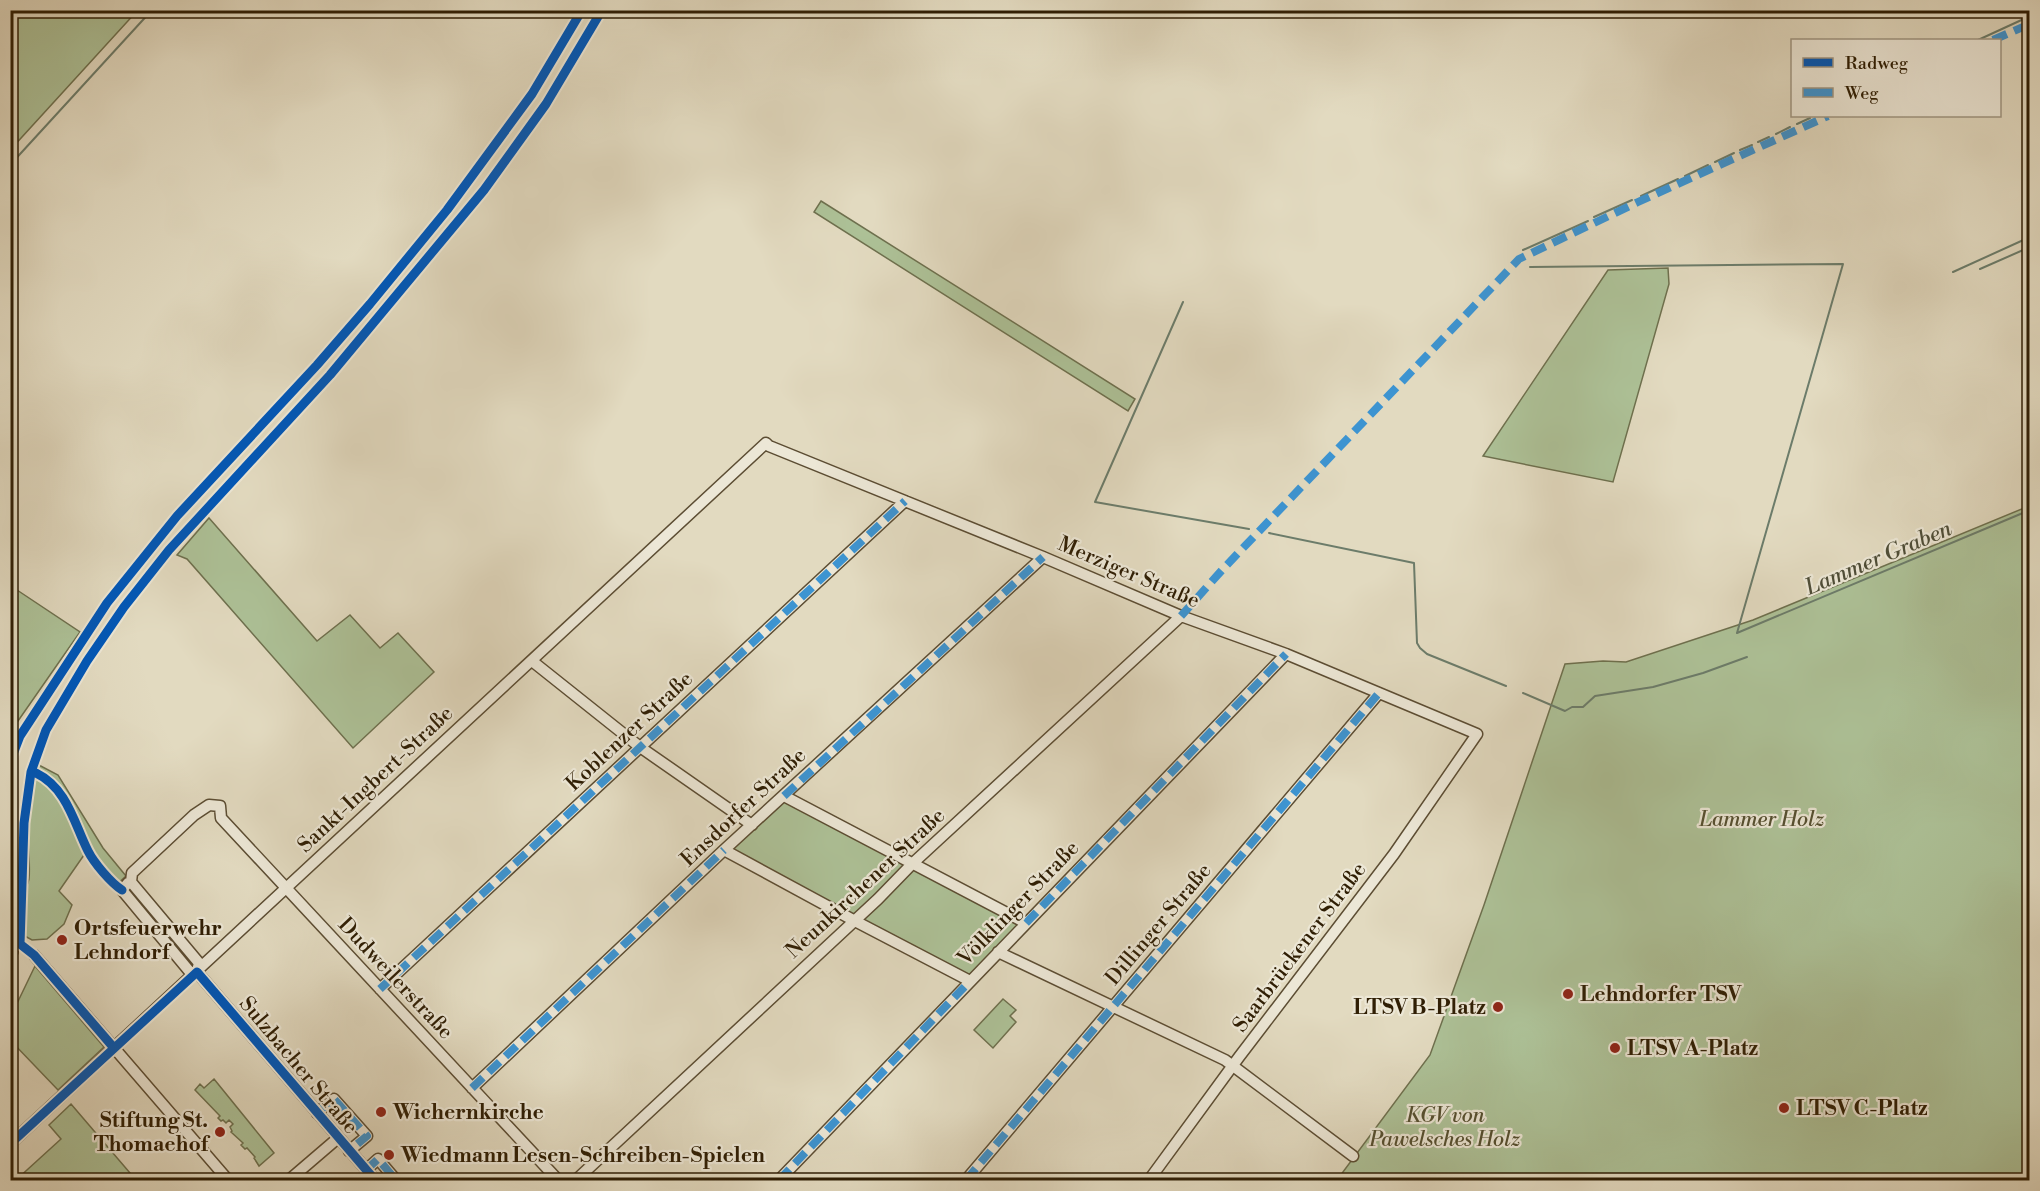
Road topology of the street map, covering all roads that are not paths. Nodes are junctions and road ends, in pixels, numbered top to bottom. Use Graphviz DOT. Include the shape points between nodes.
graph roads {
  1 [pos="593,10"];
  2 [pos="766,443"];
  3 [pos="905,501"];
  4 [pos="1043,557"];
  5 [pos="1182,616"];
  6 [pos="1286,654"];
  7 [pos="532,661"];
  8 [pos="1379,693"];
  9 [pos="1477,734"];
  10 [pos="640,747"];
  11 [pos="784,796"];
  12 [pos="209,806"];
  13 [pos="752,825"];
  14 [pos="724,850"];
  15 [pos="912,864"];
  16 [pos="11,880"];
  17 [pos="286,888"];
  18 [pos="855,921"];
  19 [pos="1026,923"];
  20 [pos="998,952"];
  21 [pos="10,953"];
  22 [pos="34,956"];
  23 [pos="197,972"];
  24 [pos="970,981"];
  25 [pos="380,989"];
  26 [pos="1113,1007"];
  27 [pos="114,1048"];
  28 [pos="1233,1066"];
  29 [pos="472,1088"];
  30 [pos="317,1113"];
  31 [pos="338,1138"];
  32 [pos="10,1144"];
  33 [pos="349,1151"];
  34 [pos="1353,1156"];
  35 [pos="366,1170"];
  36 [pos="228,1180"];
  37 [pos="290,1180"];
  38 [pos="375,1180"];
  39 [pos="396,1180"];
  40 [pos="558,1180"];
  41 [pos="576,1180"];
  42 [pos="779,1180"];
  43 [pos="966,1180"];
  44 [pos="1149,1180"];
  1 -- 16 [label="main road" via="522,125 450,220 322,373 161,547 90,641 40,723 20,769"];
  2 -- 3 [label="street, Merziger Straße"];
  2 -- 7 [label="street, Sankt-Ingbert-Straße"];
  3 -- 4 [label="street, Merziger Straße"];
  3 -- 10 [label="street, Koblenzer Straße"];
  4 -- 5 [label="street, Merziger Straße"];
  4 -- 11 [label="street, Ensdorfer Straße"];
  5 -- 6 [label="street, Merziger Straße"];
  5 -- 15 [label="street, Neunkirchener Straße"];
  6 -- 8 [label="street, Merziger Straße"];
  6 -- 19 [label="street, Völklinger Straße"];
  7 -- 10 [label="street"];
  7 -- 17 [label="street, Sankt-Ingbert-Straße"];
  8 -- 9 [label="street, Merziger Straße"];
  8 -- 26 [label="street, Dillinger Straße"];
  9 -- 28 [label="street, Saarbrückener Straße" via="1394,854"];
  10 -- 13 [label="street"];
  10 -- 25 [label="street, Koblenzer Straße"];
  11 -- 13 [label="street, Ensdorfer Straße"];
  11 -- 15 [label="street"];
  12 -- 17 [label="street, Dudweilerstraße" via="220,806 222,819"];
  12 -- 23 [label="street, Sulzbacher Straße" via="194,815 132,873 131,882 200,963"];
  13 -- 14 [label="street, Ensdorfer Straße"];
  14 -- 18 [label="street"];
  14 -- 29 [label="street, Ensdorfer Straße"];
  15 -- 18 [label="street, Neunkirchener Straße"];
  15 -- 19 [label="street"];
  16 -- 21 [label="main road"];
  17 -- 23 [label="street, Sankt-Ingbert-Straße"];
  17 -- 25 [label="street, Dudweilerstraße"];
  18 -- 24 [label="street"];
  18 -- 41 [label="street, Neunkirchener Straße"];
  19 -- 20 [label="street, Völklinger Straße"];
  20 -- 24 [label="street, Völklinger Straße"];
  20 -- 26 [label="street"];
  22 -- 27 [label="street"];
  23 -- 27 [label="street, Sankt-Ingbert-Straße"];
  23 -- 30 [label="street, Sulzbacher Straße"];
  24 -- 42 [label="street, Völklinger Straße"];
  25 -- 29 [label="street, Dudweilerstraße"];
  26 -- 28 [label="street"];
  26 -- 43 [label="street, Dillinger Straße"];
  27 -- 32 [label="street, Sankt-Ingbert-Straße"];
  27 -- 36 [label="street"];
  28 -- 34 [label="street"];
  28 -- 44 [label="street, Saarbrückener Straße"];
  29 -- 40 [label="street, Dudweilerstraße"];
  30 -- 31 [label="street, Sulzbacher Straße"];
  30 -- 33 [label="street, Sulzbacher Straße" via="334,1099 367,1136"];
  31 -- 33 [label="street, Sulzbacher Straße"];
  31 -- 37 [label="street, Sulzbacher Straße"];
  33 -- 35 [label="street, Sulzbacher Straße"];
  35 -- 38 [label="street, Sulzbacher Straße"];
  35 -- 39 [label="street" via="378,1159"];
}
